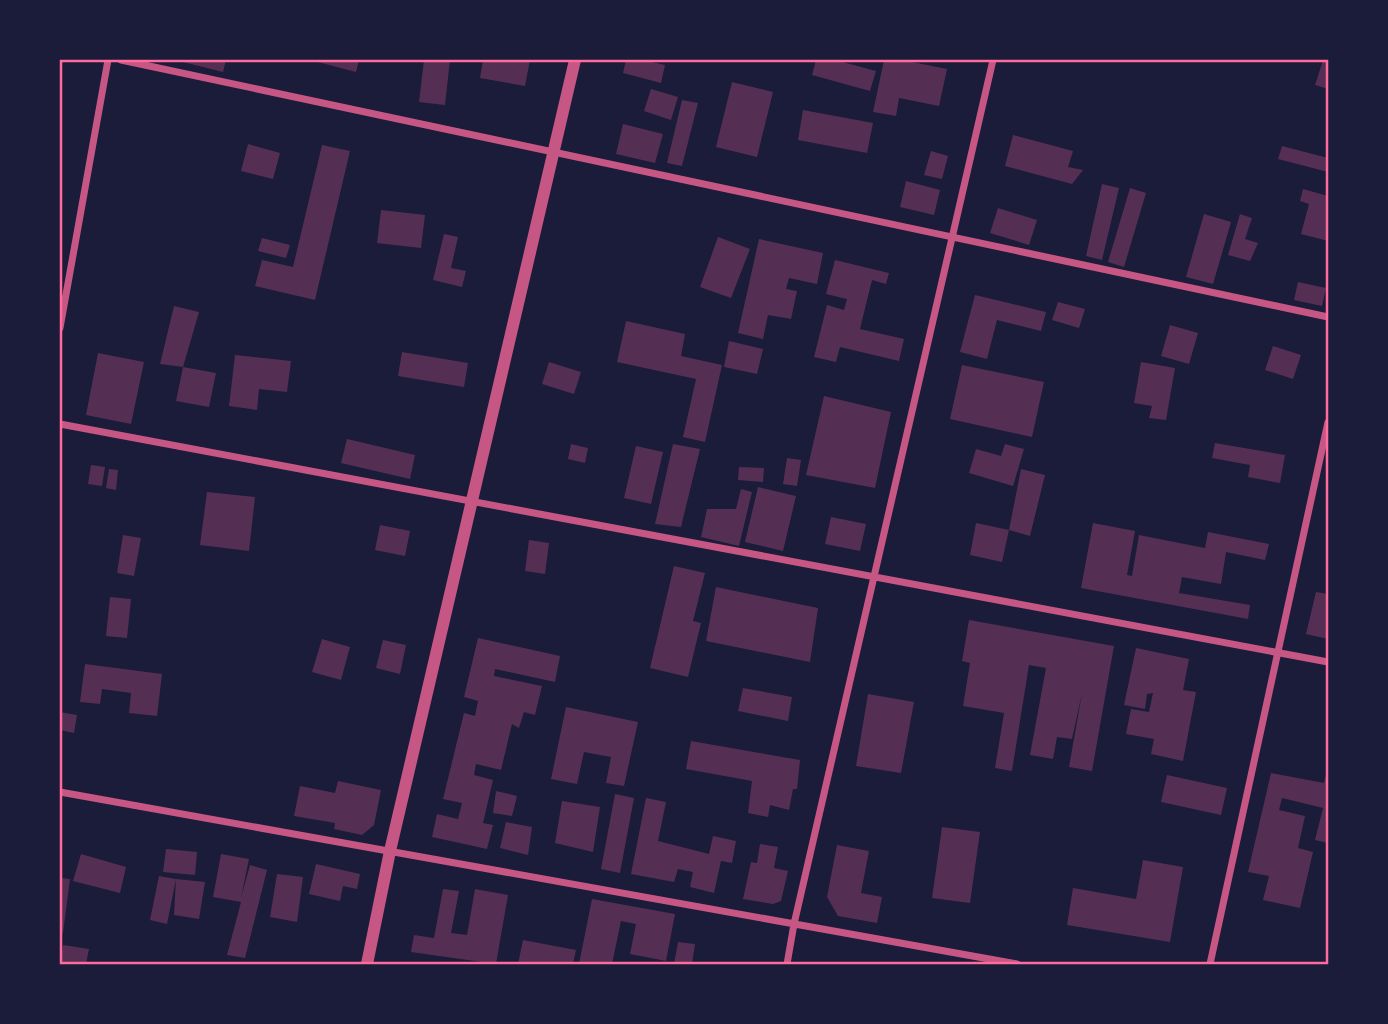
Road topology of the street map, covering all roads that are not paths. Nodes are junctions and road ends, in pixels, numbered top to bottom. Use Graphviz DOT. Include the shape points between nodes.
graph roads {
  1 [pos="108,60"];
  2 [pos="121,60"];
  3 [pos="575,60"];
  4 [pos="993,60"];
  5 [pos="553,152"];
  6 [pos="952,237"];
  7 [pos="1328,317"];
  8 [pos="60,328"];
  9 [pos="1328,422"];
  10 [pos="60,424"];
  11 [pos="472,501"];
  12 [pos="874,577"];
  13 [pos="1278,653"];
  14 [pos="1328,662"];
  15 [pos="60,792"];
  16 [pos="390,851"];
  17 [pos="794,924"];
  18 [pos="367,964"];
  19 [pos="787,964"];
  20 [pos="1017,964"];
  21 [pos="1210,964"];
  1 -- 8 [label="street"];
  2 -- 5 [label="street"];
  3 -- 5 [label="street"];
  4 -- 6 [label="street"];
  5 -- 6 [label="street"];
  5 -- 11 [label="street"];
  6 -- 7 [label="street"];
  6 -- 12 [label="street"];
  9 -- 13 [label="street"];
  10 -- 11 [label="street"];
  11 -- 12 [label="street"];
  11 -- 16 [label="street"];
  12 -- 13 [label="street"];
  12 -- 17 [label="street"];
  13 -- 14 [label="street"];
  13 -- 21 [label="street"];
  15 -- 16 [label="street"];
  16 -- 17 [label="street"];
  16 -- 18 [label="street"];
  17 -- 19 [label="street"];
  17 -- 20 [label="street"];
}
